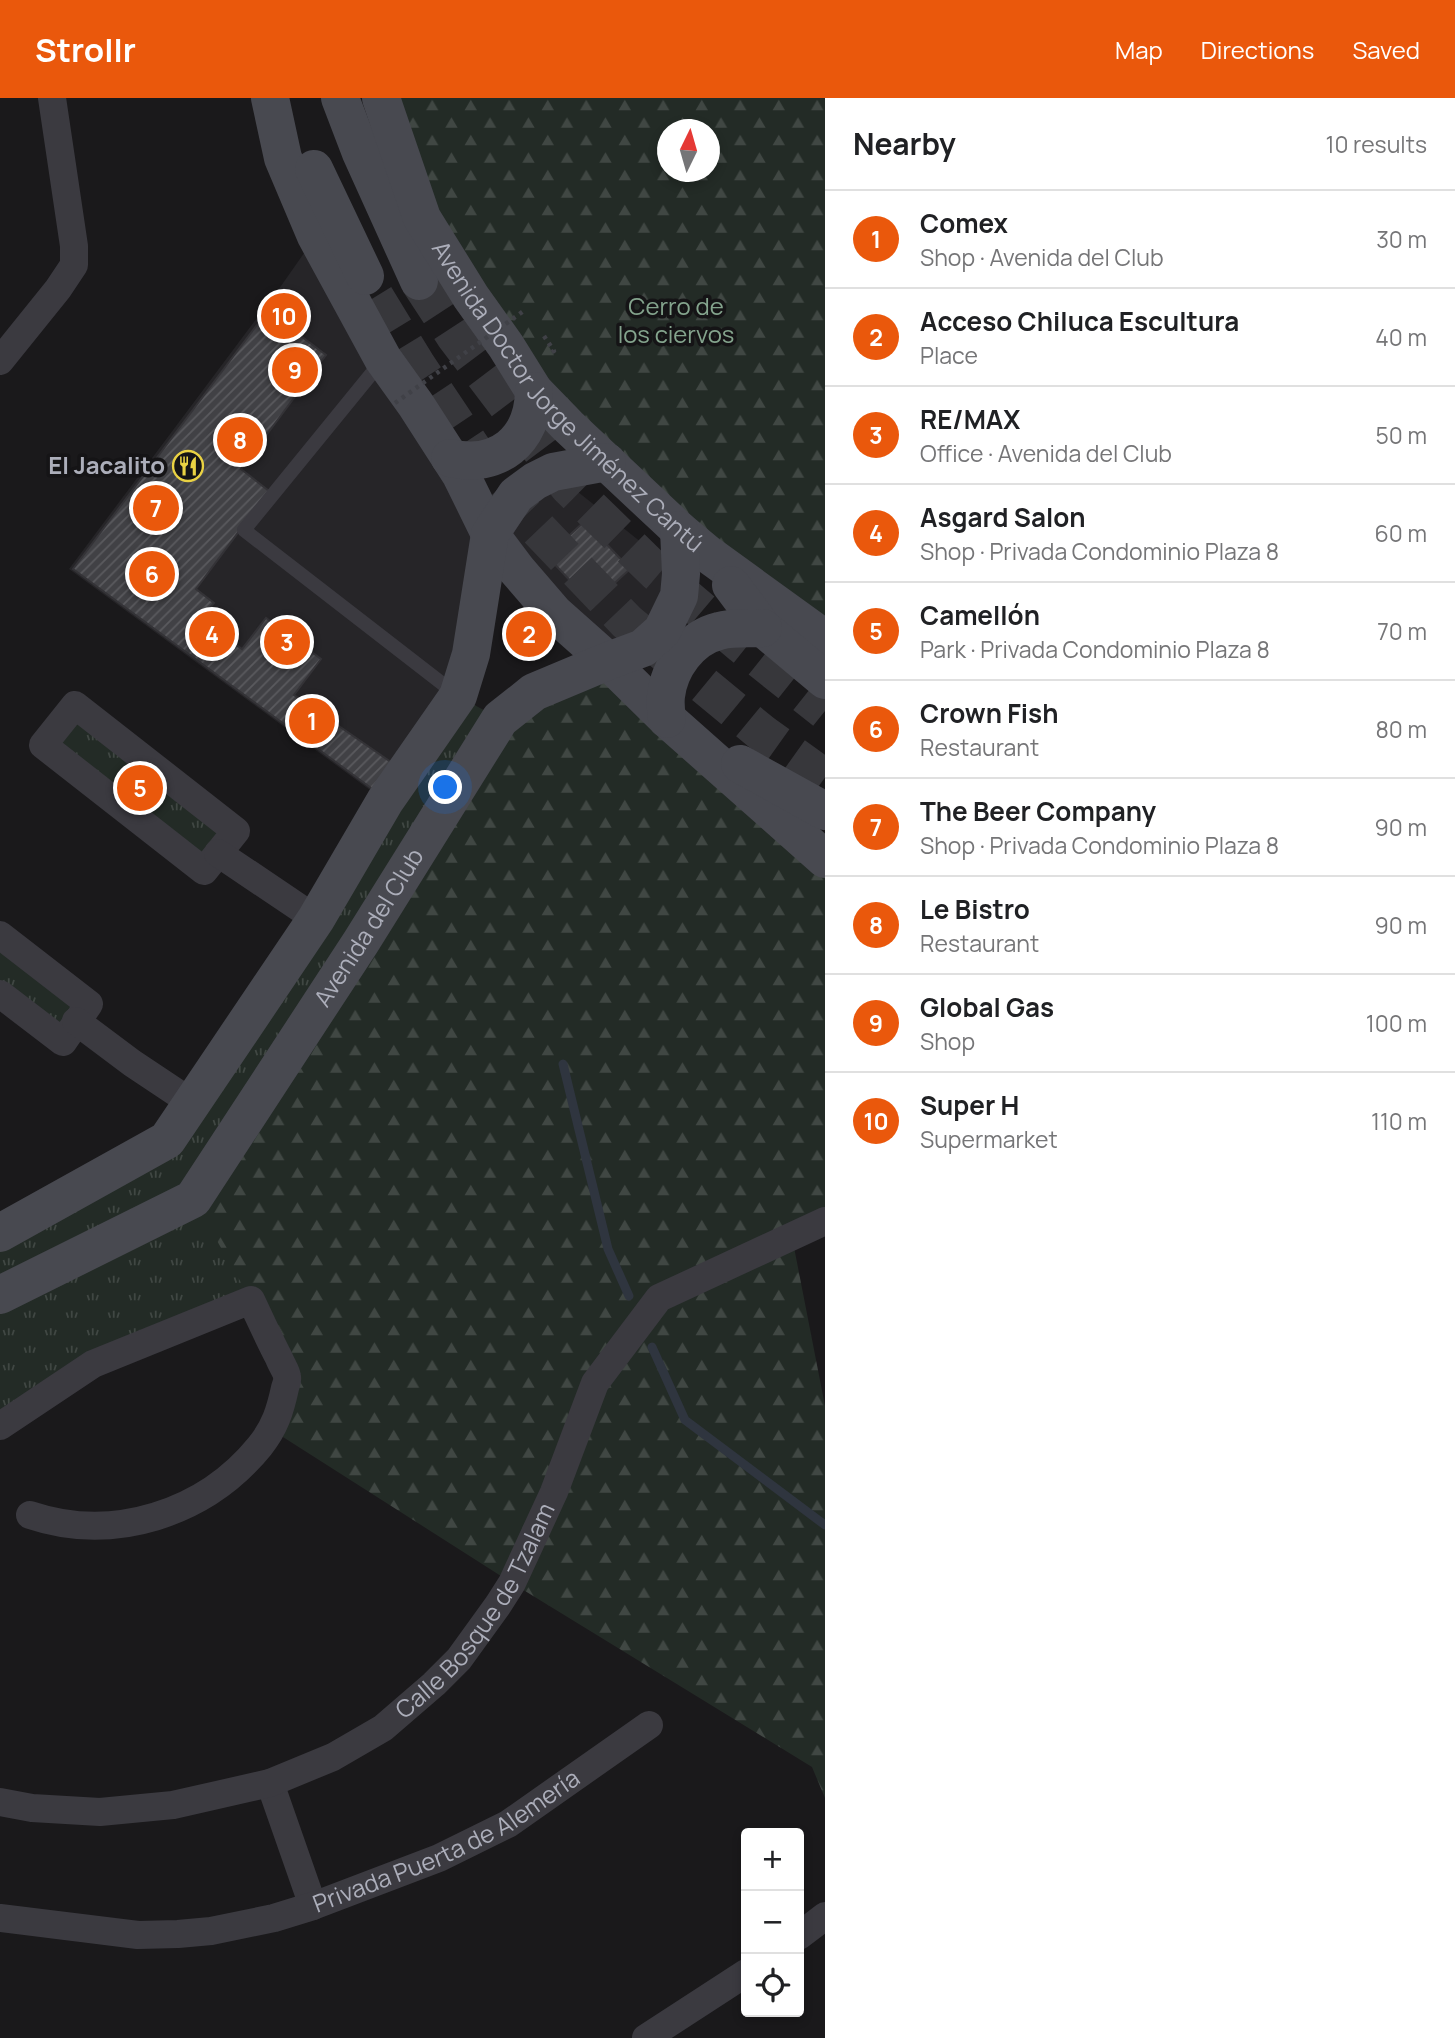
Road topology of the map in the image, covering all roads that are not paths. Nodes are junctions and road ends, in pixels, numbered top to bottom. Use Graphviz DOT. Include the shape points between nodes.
graph roads {
  1 [pos="52,98"];
  2 [pos="270,98"];
  3 [pos="280,98"];
  4 [pos="340,98"];
  5 [pos="381,98"];
  6 [pos="419,281"];
  7 [pos="375,297"];
  8 [pos="383,359"];
  9 [pos="0,361"];
  10 [pos="534,391"];
  11 [pos="450,458"];
  12 [pos="607,462"];
  13 [pos="679,530"];
  14 [pos="490,534"];
  15 [pos="709,555"];
  16 [pos="763,628"];
  17 [pos="825,639"];
  18 [pos="608,660"];
  19 [pos="825,680"];
  20 [pos="458,696"];
  21 [pos="679,729"];
  22 [pos="825,811"];
  23 [pos="218,853"];
  24 [pos="825,859"];
  25 [pos="316,919"];
  26 [pos="0,935"];
  27 [pos="0,994"];
  28 [pos="76,1021"];
  29 [pos="192,1103"];
  30 [pos="825,1221"];
  31 [pos="0,1233"];
  32 [pos="0,1295"];
  33 [pos="0,1426"];
  34 [pos="30,1515"];
  35 [pos="649,1725"];
  36 [pos="270,1783"];
  37 [pos="0,1802"];
  38 [pos="313,1906"];
  39 [pos="825,1916"];
  40 [pos="0,1918"];
  41 [pos="804,1932"];
  42 [pos="741,1976"];
  43 [pos="646,2038"];
  1 -- 9 [label="street" via="74,265"];
  2 -- 8 [label="street" via="283,158 316,236"];
  3 -- 7 [label="street"];
  4 -- 6 [label="street, Avenida Doctor Jorge Jiménez Cantú"];
  5 -- 10 [label="street, Avenida Doctor Jorge Jiménez Cantú" via="422,218"];
  8 -- 11 [label="street"];
  8 -- 20 [label="lane" via="244,530"];
  10 -- 11 [label="street" via="534,406 517,443 497,457"];
  10 -- 12 [label="street, Avenida Doctor Jorge Jiménez Cantú"];
  11 -- 14 [label="street"];
  12 -- 13 [label="street, Avenida Doctor Jorge Jiménez Cantú"];
  12 -- 14 [label="street, Avenida del Club" via="553,472 535,481 516,495"];
  13 -- 15 [label="street, Avenida Doctor Jorge Jiménez Cantú"];
  13 -- 18 [label="street, Avenida del Club" via="679,596 662,631 643,648"];
  14 -- 18 [label="street" via="554,612"];
  14 -- 20 [label="street, Avenida del Club" via="471,654"];
  15 -- 16 [label="street"];
  15 -- 17 [label="street, Avenida Doctor Jorge Jiménez Cantú"];
  16 -- 19 [label="street"];
  16 -- 21 [label="street" via="719,631 701,638 682,655 665,699"];
  18 -- 21 [label="street"];
  18 -- 32 [label="street, Avenida del Club" via="534,692 500,719 193,1199"];
  20 -- 25 [label="street, Avenida del Club" via="385,801"];
  21 -- 22 [label="street"];
  21 -- 24 [label="street"];
  23 -- 23 [label="street" via="236,831 75,705 43,745 204,871"];
  23 -- 25 [label="street"];
  25 -- 29 [label="street, Avenida del Club"];
  26 -- 28 [label="street" via="89,1003"];
  27 -- 28 [label="street" via="63,1042"];
  28 -- 29 [label="street"];
  29 -- 31 [label="street, Avenida del Club" via="167,1140"];
  30 -- 36 [label="street, Calle Bosque de Tzalam" via="659,1298 595,1383 554,1492 512,1583 459,1659 383,1728 332,1757"];
  33 -- 34 [label="street" via="93,1364 251,1300 288,1377 272,1430 226,1481 190,1504 127,1524 98,1526"];
  35 -- 38 [label="street, Privada Puerta de Alemería" via="508,1825 439,1858"];
  36 -- 37 [label="street, Calle Bosque de Tzalam" via="173,1805 100,1812"];
  36 -- 38 [label="street, Privada Puerta de Alemería"];
  38 -- 40 [label="street" via="274,1918 178,1934 138,1935"];
  39 -- 41 [label="street"];
  42 -- 43 [label="street"];
}
